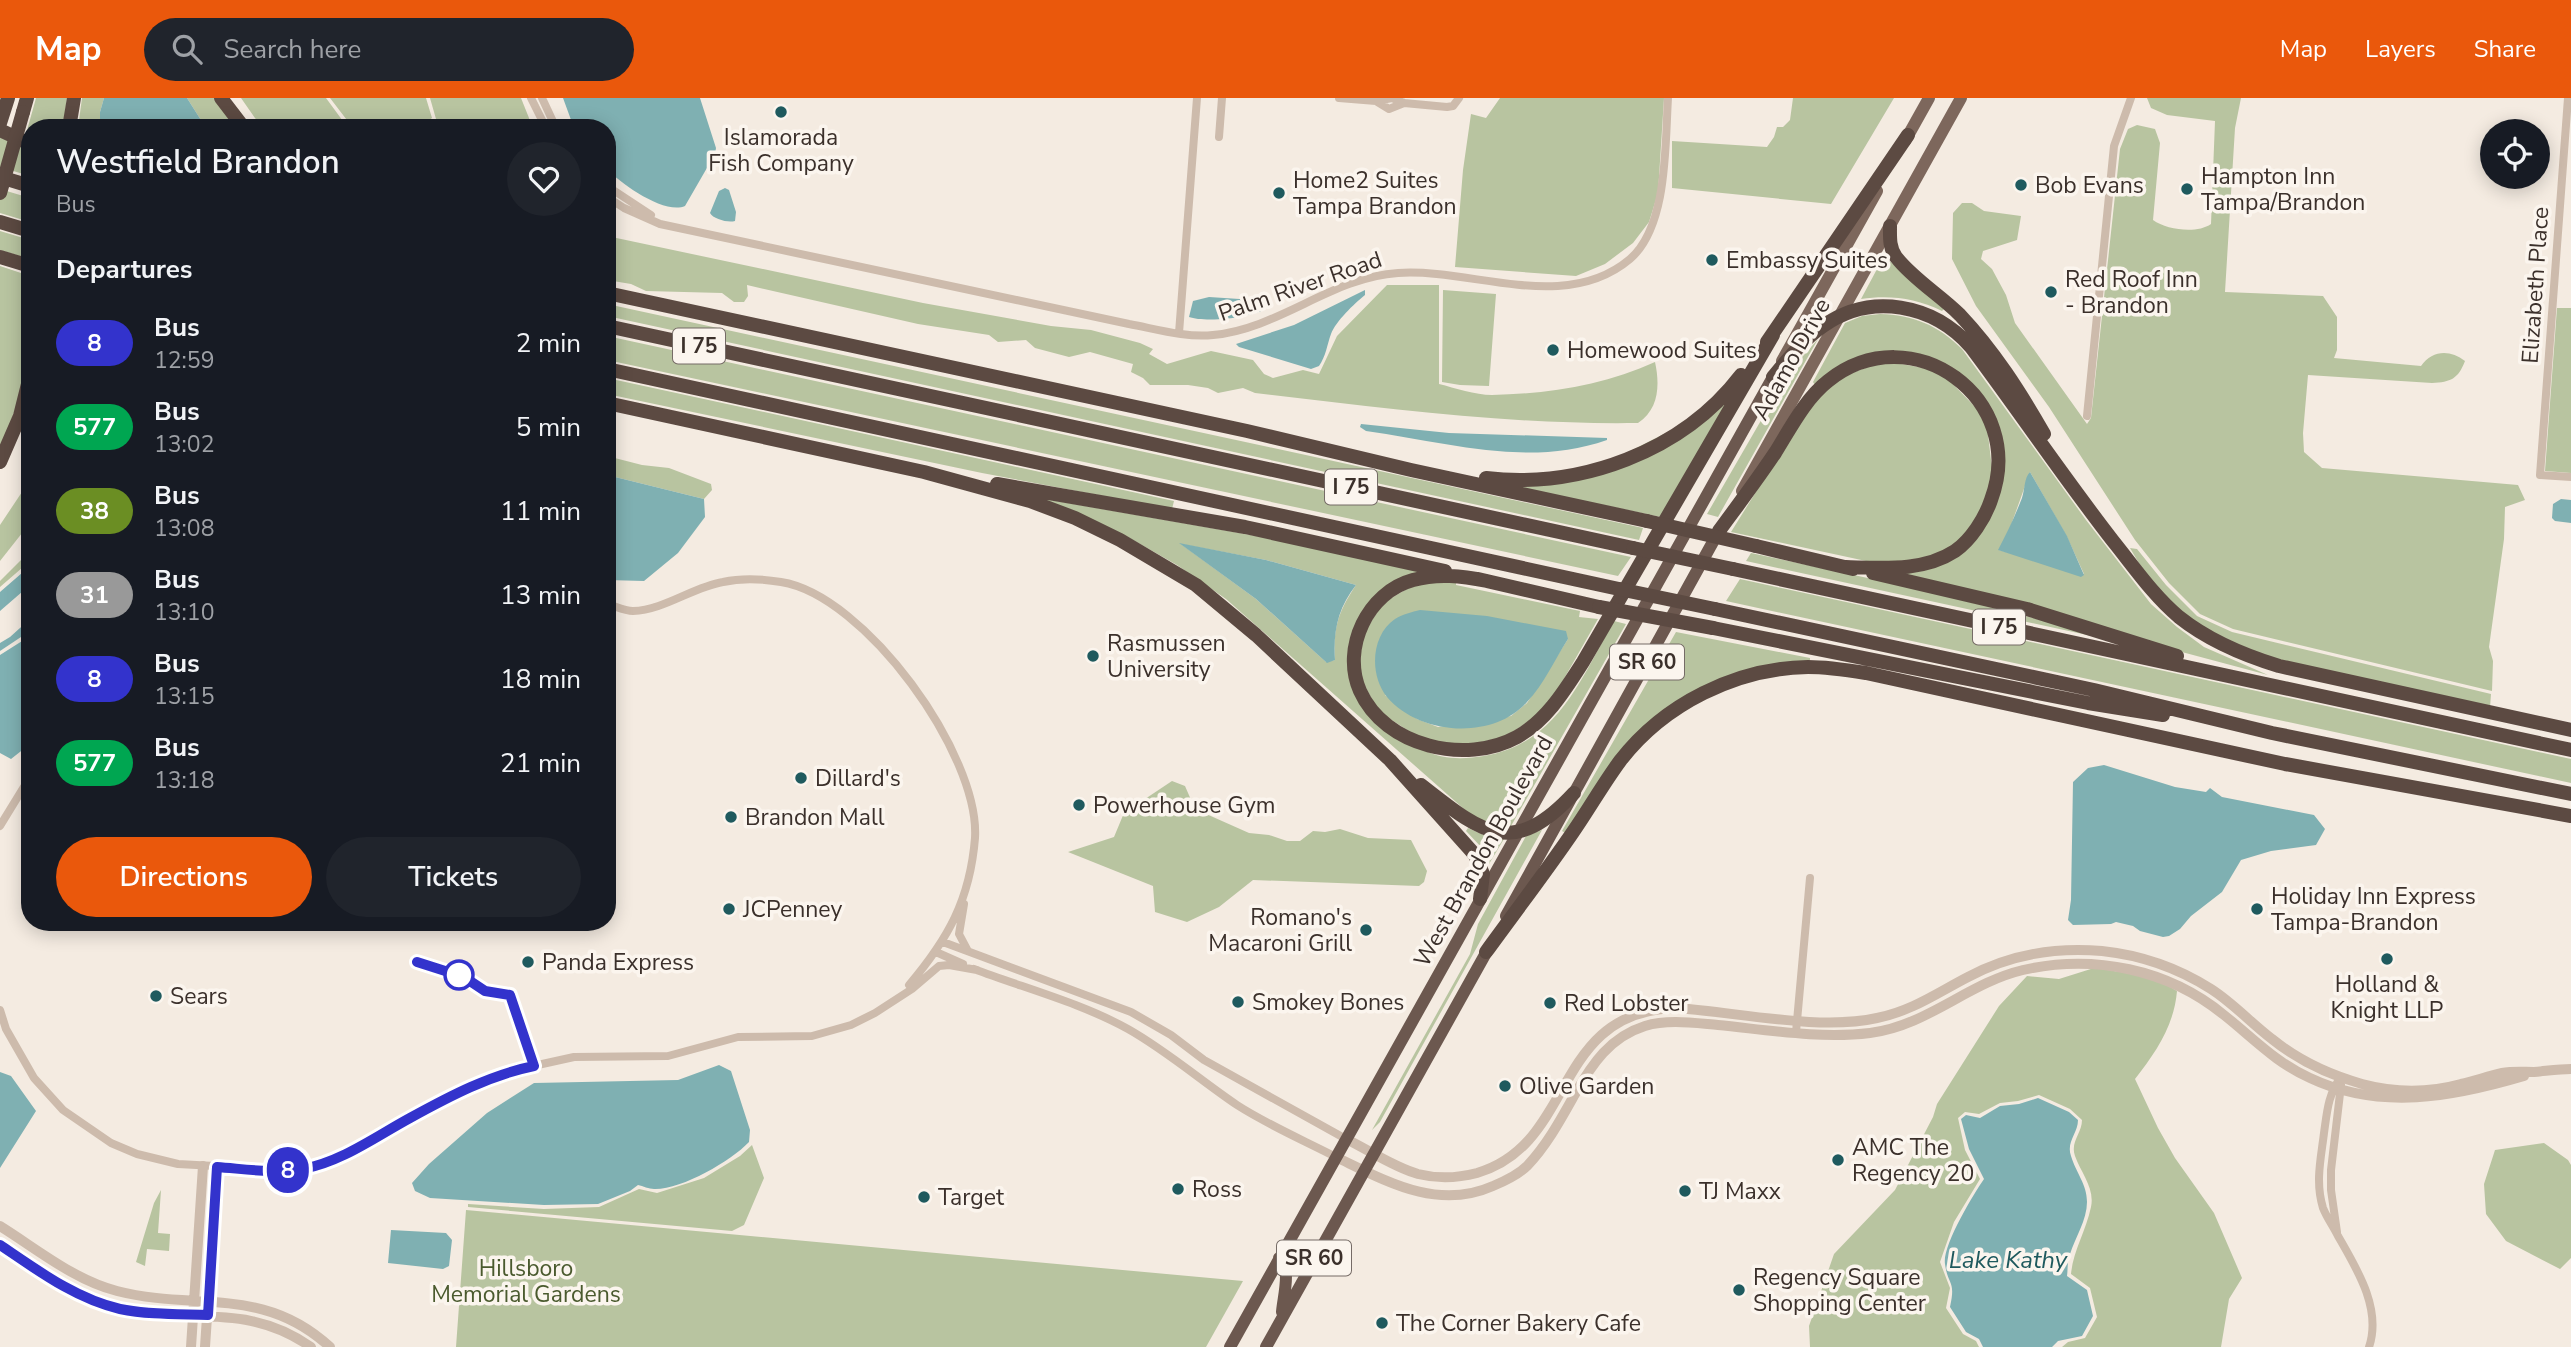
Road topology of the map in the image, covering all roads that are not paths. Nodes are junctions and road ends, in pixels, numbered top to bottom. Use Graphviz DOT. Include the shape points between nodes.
graph roads {
  1 [pos="73,98"];
  2 [pos="221,98"];
  3 [pos="531,98"];
  4 [pos="542,98"];
  5 [pos="1197,98"];
  6 [pos="1222,98"];
  7 [pos="1339,98"];
  8 [pos="1459,98"];
  9 [pos="1668,98"];
  10 [pos="1929,98"];
  11 [pos="1961,98"];
  12 [pos="2131,98"];
  13 [pos="2568,98"];
  14 [pos="8,99"];
  15 [pos="21,119"];
  16 [pos="70,119"];
  17 [pos="237,119"];
  18 [pos="542,119"];
  19 [pos="552,119"];
  20 [pos="0,123"];
  21 [pos="0,130"];
  22 [pos="1908,135"];
  23 [pos="1219,137"];
  24 [pos="21,140"];
  25 [pos="0,177"];
  26 [pos="21,183"];
  27 [pos="616,192"];
  28 [pos="0,193"];
  29 [pos="616,203"];
  30 [pos="0,222"];
  31 [pos="1890,226"];
  32 [pos="21,228"];
  33 [pos="690,230"];
  34 [pos="0,257"];
  35 [pos="21,263"];
  36 [pos="616,295"];
  37 [pos="1839,316"];
  38 [pos="616,328"];
  39 [pos="1179,333"];
  40 [pos="1773,335"];
  41 [pos="616,371"];
  42 [pos="1773,377"];
  43 [pos="616,405"];
  44 [pos="21,412"];
  45 [pos="2087,416"];
  46 [pos="0,462"];
  47 [pos="1410,470"];
  48 [pos="923,472"];
  49 [pos="2571,477"];
  50 [pos="2092,514"];
  51 [pos="1719,531"];
  52 [pos="1846,567"];
  53 [pos="1487,580"];
  54 [pos="616,607"];
  55 [pos="2266,684"];
  56 [pos="2571,730"];
  57 [pos="2272,733"];
  58 [pos="2571,750"];
  59 [pos="1390,760"];
  60 [pos="21,792"];
  61 [pos="1574,793"];
  62 [pos="2571,794"];
  63 [pos="2571,816"];
  64 [pos="0,826"];
  65 [pos="1519,832"];
  66 [pos="1811,878"];
  67 [pos="964,897"];
  68 [pos="1480,899"];
  69 [pos="943,942"];
  70 [pos="968,951"];
  71 [pos="936,952"];
  72 [pos="1486,952"];
  73 [pos="977,970"];
  74 [pos="901,996"];
  75 [pos="1692,1009"];
  76 [pos="0,1010"];
  77 [pos="1902,1012"];
  78 [pos="1798,1020"];
  79 [pos="1691,1023"];
  80 [pos="1905,1025"];
  81 [pos="1797,1032"];
  82 [pos="2571,1069"];
  83 [pos="2535,1072"];
  84 [pos="2341,1077"];
  85 [pos="1568,1078"];
  86 [pos="1580,1085"];
  87 [pos="2337,1088"];
  88 [pos="1346,1139"];
  89 [pos="1373,1152"];
  90 [pos="1336,1157"];
  91 [pos="203,1166"];
  92 [pos="217,1167"];
  93 [pos="1363,1170"];
  94 [pos="0,1226"];
  95 [pos="0,1245"];
  96 [pos="1279,1258"];
  97 [pos="194,1300"];
  98 [pos="208,1301"];
  99 [pos="193,1315"];
  100 [pos="208,1315"];
  101 [pos="1281,1320"];
  102 [pos="191,1347"];
  103 [pos="205,1347"];
  104 [pos="311,1347"];
  105 [pos="330,1347"];
  106 [pos="1230,1347"];
  107 [pos="1266,1347"];
  108 [pos="2369,1347"];
  1 -- 16 [label="highway"];
  2 -- 17 [label="highway"];
  3 -- 18 [label="street"];
  4 -- 19 [label="street"];
  5 -- 39 [label="street"];
  6 -- 23 [label="street"];
  7 -- 8 [label="street" via="1392,98 1447,107"];
  9 -- 39 [label="street, Palm River Road" via="1662,194 1652,227 1632,258 1607,275 1582,284 1553,286 1399,272 1344,286 1259,324 1213,335"];
  10 -- 22 [label="main road, Adamo Drive / SR 60"];
  11 -- 31 [label="main road, Adamo Drive / SR 60"];
  12 -- 45 [label="street" via="2114,146"];
  13 -- 49 [label="street, Elizabeth Place" via="2540,475"];
  14 -- 20 [label="highway"];
  15 -- 28 [label="highway, bridge"];
  21 -- 24 [label="highway"];
  22 -- 40 [label="highway"];
  22 -- 42 [label="main road, Adamo Drive / SR 60"];
  25 -- 26 [label="highway"];
  27 -- 33 [label="street, Palm River Road" via="652,216"];
  29 -- 33 [label="street, Palm River Road" via="660,224"];
  30 -- 32 [label="highway"];
  31 -- 37 [label="main road, Adamo Drive / SR 60"];
  31 -- 50 [label="highway" via="1895,256 1954,310 1997,359"];
  33 -- 39 [label="street, Palm River Road"];
  34 -- 35 [label="highway"];
  36 -- 47 [label="highway"];
  37 -- 42 [label="highway" via="1811,335"];
  37 -- 50 [label="highway" via="1876,306 1900,307 1927,314 1955,330"];
  37 -- 51 [label="main road, Adamo Drive / SR 60"];
  38 -- 55 [label="highway, I 75, bridge"];
  40 -- 47 [label="highway" via="1734,385 1702,414 1669,438 1610,466 1525,481"];
  40 -- 53 [label="highway" via="1583,662 1548,711 1517,737 1481,748 1445,749 1397,732 1370,707 1354,670 1357,635 1366,617 1378,600 1410,580 1456,575"];
  41 -- 57 [label="highway, I 75, bridge" via="2094,690"];
  42 -- 65 [label="highway, West Brandon Boulevard / SR 60"];
  43 -- 48 [label="highway"];
  44 -- 46 [label="highway"];
  47 -- 52 [label="highway, bridge"];
  48 -- 53 [label="highway" via="1245,527"];
  48 -- 59 [label="highway" via="1063,514 1170,567 1256,635"];
  50 -- 56 [label="highway" via="2169,608 2235,651 2279,666"];
  51 -- 52 [label="highway" via="1826,382 1849,367 1874,359 1901,356 1937,366 1975,393 1996,435 2000,459 1987,511 1955,551 1937,559 1904,568"];
  51 -- 61 [label="highway, SR 60"];
  52 -- 55 [label="highway" via="2027,609"];
  53 -- 57 [label="highway, bridge" via="1599,607 2088,703"];
  54 -- 67 [label="street" via="631,611 650,608 724,582 762,580 804,588 849,617 887,655 928,708 968,788 975,836"];
  55 -- 58 [label="highway, I 75"];
  57 -- 62 [label="highway, I 75"];
  59 -- 65 [label="highway" via="1470,822 1487,830"];
  59 -- 68 [label="highway" via="1475,855 1483,874"];
  60 -- 64 [label="street"];
  61 -- 65 [label="highway" via="1546,821"];
  61 -- 72 [label="highway, SR 60"];
  63 -- 72 [label="highway" via="2286,764 1866,673 1776,669 1726,683 1683,705 1631,748"];
  65 -- 68 [label="highway, West Brandon Boulevard / SR 60"];
  66 -- 78 [label="street"];
  67 -- 69 [label="street"];
  67 -- 70 [label="street" via="959,934"];
  68 -- 88 [label="highway, West Brandon Boulevard / SR 60"];
  69 -- 70 [label="street"];
  69 -- 71 [label="street"];
  70 -- 88 [label="street" via="1131,1012 1204,1060"];
  71 -- 73 [label="street"];
  71 -- 74 [label="street"];
  72 -- 89 [label="highway, SR 60"];
  73 -- 74 [label="street" via="939,965"];
  73 -- 90 [label="street" via="1127,1028 1240,1107"];
  74 -- 92 [label="street" via="851,1026 812,1036 738,1037 662,1057 586,1056 514,1070 480,1082 354,1151 303,1169"];
  75 -- 78 [label="street"];
  75 -- 79 [label="street"];
  75 -- 85 [label="street" via="1642,1012 1615,1024 1591,1044"];
  76 -- 91 [label="street" via="19,1055 62,1110 111,1143 137,1154"];
  77 -- 78 [label="street" via="1840,1023"];
  77 -- 80 [label="street"];
  77 -- 84 [label="street" via="2010,960 2058,951 2115,953 2156,962 2200,982 2281,1046"];
  78 -- 81 [label="street"];
  79 -- 81 [label="street"];
  79 -- 86 [label="street" via="1661,1023 1631,1032 1601,1054"];
  80 -- 81 [label="street" via="1839,1036"];
  80 -- 87 [label="street" via="2016,972 2070,964 2112,966 2156,976 2195,995 2284,1065"];
  82 -- 83 [label="street"];
  83 -- 84 [label="street" via="2506,1072 2417,1091"];
  83 -- 87 [label="street" via="2427,1098 2394,1098"];
  84 -- 87 [label="street"];
  85 -- 86 [label="street"];
  85 -- 89 [label="street" via="1530,1141 1509,1160 1484,1170 1432,1177"];
  86 -- 93 [label="street" via="1526,1168 1488,1189 1459,1196 1426,1195"];
  87 -- 108 [label="street" via="2331,1190 2338,1234 2371,1304"];
  88 -- 89 [label="street"];
  88 -- 90 [label="highway, West Brandon Boulevard / SR 60"];
  89 -- 93 [label="highway, SR 60"];
  90 -- 93 [label="street"];
  90 -- 96 [label="highway, West Brandon Boulevard / SR 60"];
  91 -- 92 [label="street"];
  91 -- 97 [label="street"];
  92 -- 98 [label="street"];
  93 -- 101 [label="highway, SR 60"];
  94 -- 97 [label="street" via="97,1285 136,1295"];
  95 -- 99 [label="street" via="74,1292 102,1304"];
  96 -- 101 [label="highway" via="1286,1269"];
  96 -- 106 [label="highway, West Brandon Boulevard / SR 60"];
  97 -- 98 [label="street"];
  97 -- 99 [label="street"];
  98 -- 100 [label="street"];
  98 -- 105 [label="street" via="270,1311 304,1326"];
  99 -- 100 [label="street"];
  99 -- 102 [label="street"];
  100 -- 103 [label="street"];
  100 -- 104 [label="street" via="262,1322"];
  101 -- 107 [label="highway, SR 60"];
}
